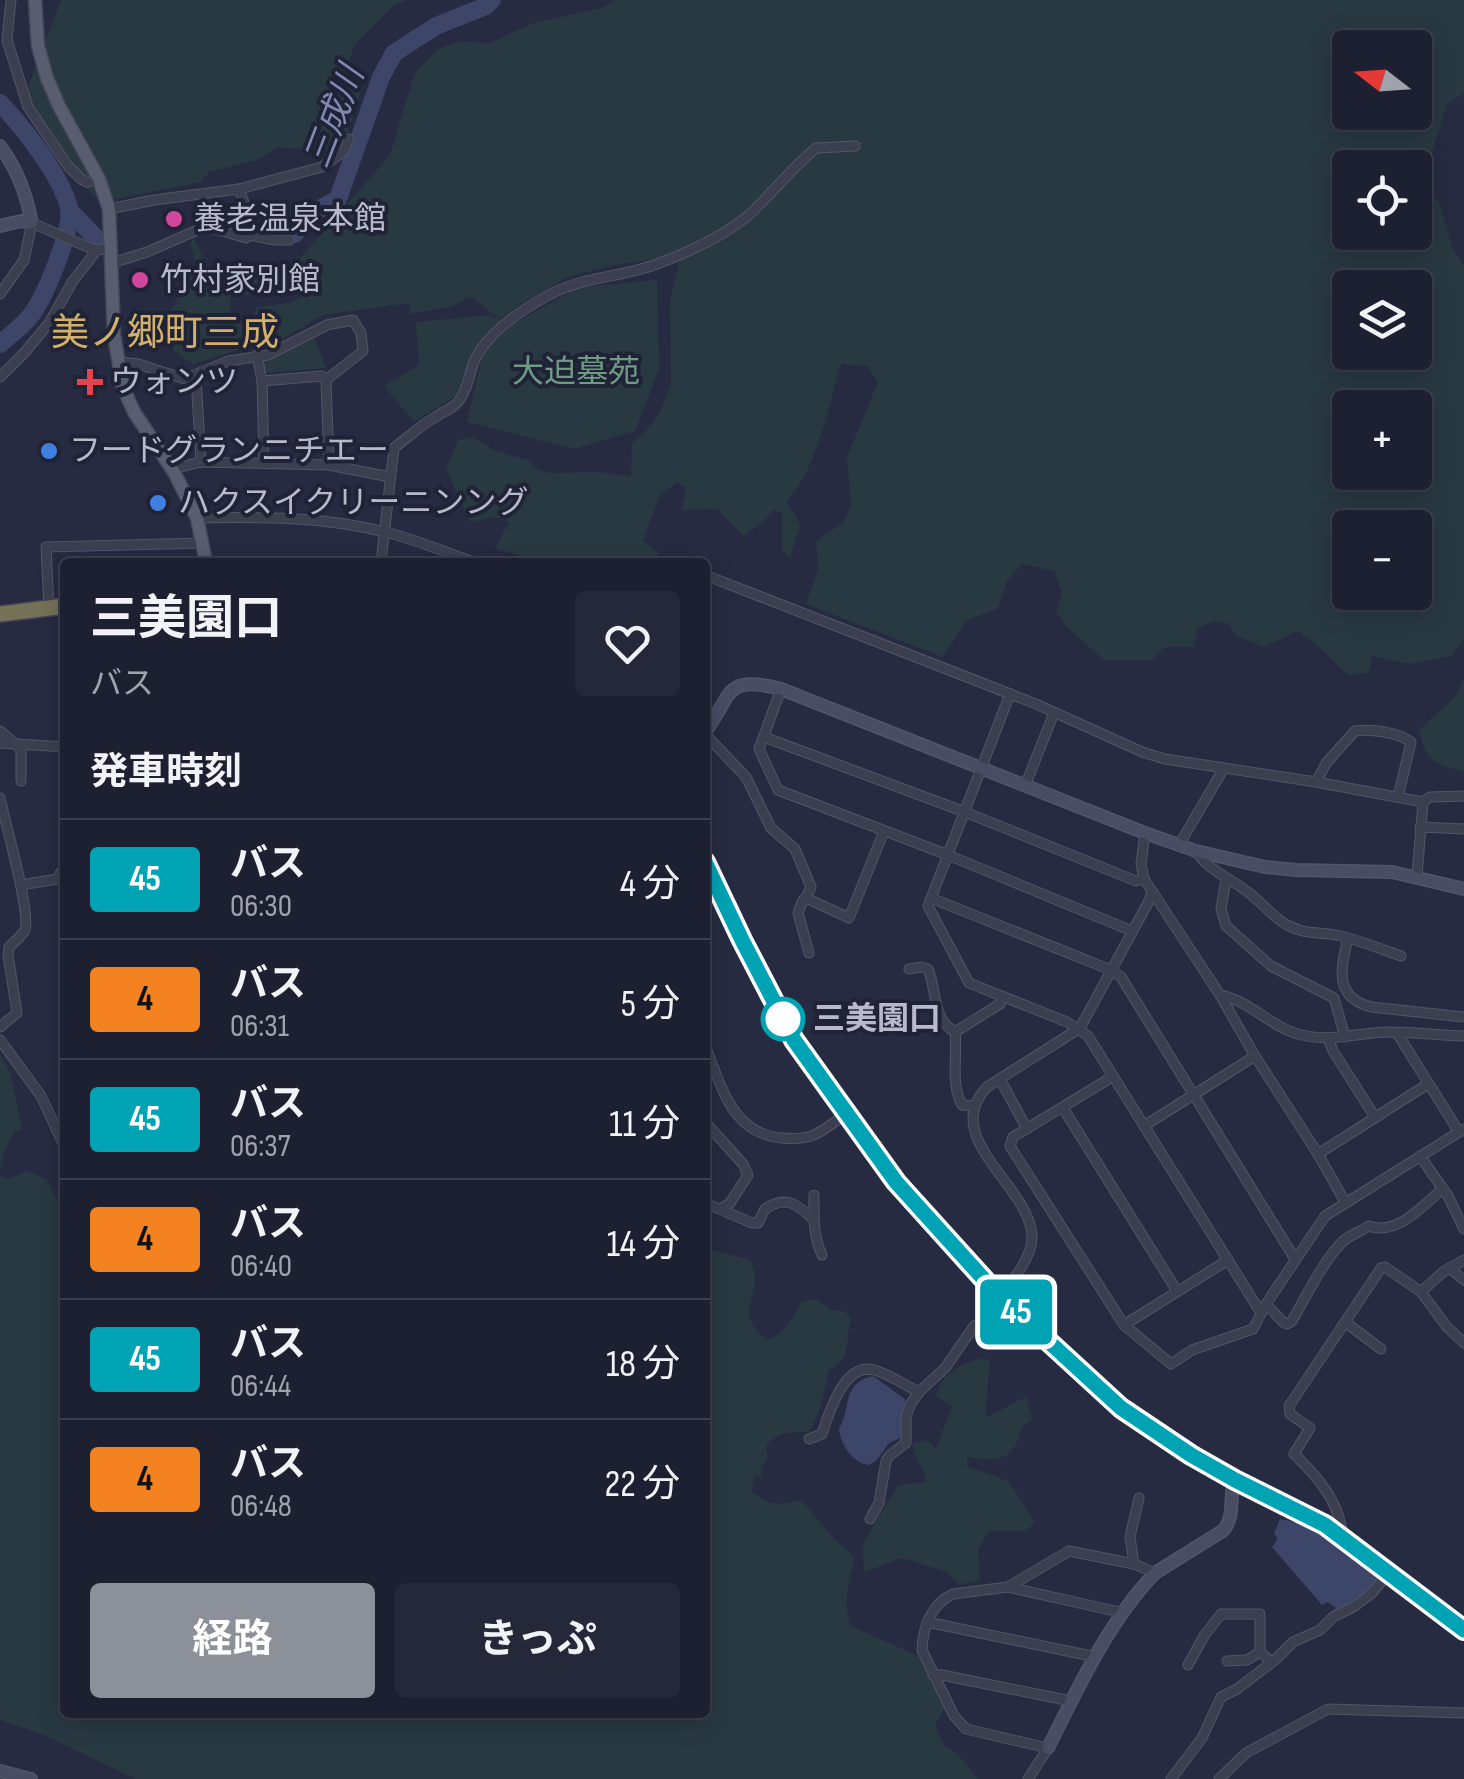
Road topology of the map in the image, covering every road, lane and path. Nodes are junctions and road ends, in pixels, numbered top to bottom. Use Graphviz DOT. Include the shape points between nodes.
graph roads {
  1 [pos="11,0"];
  2 [pos="34,0"];
  3 [pos="349,139"];
  4 [pos="0,146"];
  5 [pos="854,146"];
  6 [pos="99,179"];
  7 [pos="239,189"];
  8 [pos="108,209"];
  9 [pos="0,226"];
  10 [pos="37,226"];
  11 [pos="250,235"];
  12 [pos="289,240"];
  13 [pos="100,249"];
  14 [pos="112,264"];
  15 [pos="0,294"];
  16 [pos="257,355"];
  17 [pos="118,362"];
  18 [pos="0,376"];
  19 [pos="196,376"];
  20 [pos="326,380"];
  21 [pos="262,381"];
  22 [pos="201,462"];
  23 [pos="264,463"];
  24 [pos="329,465"];
  25 [pos="172,470"];
  26 [pos="390,476"];
  27 [pos="198,518"];
  28 [pos="386,532"];
  29 [pos="204,543"];
  30 [pos="206,558"];
  31 [pos="382,558"];
  32 [pos="462,558"];
  33 [pos="710,577"];
  34 [pos="57,607"];
  35 [pos="0,614"];
  36 [pos="782,689"];
  37 [pos="1010,694"];
  38 [pos="710,712"];
  39 [pos="1054,714"];
  40 [pos="714,717"];
  41 [pos="710,724"];
  42 [pos="0,731"];
  43 [pos="764,737"];
  44 [pos="710,738"];
  45 [pos="0,743"];
  46 [pos="17,746"];
  47 [pos="60,748"];
  48 [pos="982,768"];
  49 [pos="1224,768"];
  50 [pos="20,780"];
  51 [pos="1316,782"];
  52 [pos="1025,786"];
  53 [pos="1464,796"];
  54 [pos="1398,797"];
  55 [pos="0,798"];
  56 [pos="1423,802"];
  57 [pos="965,812"];
  58 [pos="1420,827"];
  59 [pos="1464,829"];
  60 [pos="884,831"];
  61 [pos="1145,834"];
  62 [pos="1179,845"];
  63 [pos="1196,851"];
  64 [pos="948,855"];
  65 [pos="710,872"];
  66 [pos="60,874"];
  67 [pos="1417,876"];
  68 [pos="1144,879"];
  69 [pos="1226,879"];
  70 [pos="21,885"];
  71 [pos="1464,890"];
  72 [pos="1152,892"];
  73 [pos="806,898"];
  74 [pos="931,898"];
  75 [pos="1132,931"];
  76 [pos="1348,938"];
  77 [pos="809,952"];
  78 [pos="1401,956"];
  79 [pos="909,969"];
  80 [pos="1111,970"];
  81 [pos="1220,996"];
  82 [pos="1004,997"];
  83 [pos="1464,1017"];
  84 [pos="0,1027"];
  85 [pos="1080,1028"];
  86 [pos="955,1032"];
  87 [pos="1397,1033"];
  88 [pos="1464,1036"];
  89 [pos="1345,1037"];
  90 [pos="1328,1038"];
  91 [pos="0,1040"];
  92 [pos="1256,1056"];
  93 [pos="710,1057"];
  94 [pos="1112,1076"];
  95 [pos="1000,1079"];
  96 [pos="1428,1084"];
  97 [pos="1195,1096"];
  98 [pos="974,1106"];
  99 [pos="1062,1108"];
  100 [pos="848,1112"];
  101 [pos="1376,1117"];
  102 [pos="1144,1126"];
  103 [pos="710,1128"];
  104 [pos="1028,1129"];
  105 [pos="1462,1130"];
  106 [pos="60,1137"];
  107 [pos="1318,1154"];
  108 [pos="1420,1156"];
  109 [pos="1442,1189"];
  110 [pos="814,1195"];
  111 [pos="1345,1202"];
  112 [pos="710,1204"];
  113 [pos="720,1208"];
  114 [pos="814,1219"];
  115 [pos="1464,1229"];
  116 [pos="822,1256"];
  117 [pos="1295,1259"];
  118 [pos="1228,1260"];
  119 [pos="1464,1260"];
  120 [pos="1449,1268"];
  121 [pos="1464,1280"];
  122 [pos="1177,1291"];
  123 [pos="1421,1292"];
  124 [pos="1004,1301"];
  125 [pos="1264,1308"];
  126 [pos="1345,1322"];
  127 [pos="1124,1324"];
  128 [pos="1464,1343"];
  129 [pos="1381,1348"];
  130 [pos="919,1392"];
  131 [pos="809,1438"];
  132 [pos="1235,1480"];
  133 [pos="1139,1498"];
  134 [pos="870,1519"];
  135 [pos="1342,1538"];
  136 [pos="1134,1564"];
  137 [pos="1155,1573"];
  138 [pos="1388,1573"];
  139 [pos="1008,1588"];
  140 [pos="1124,1613"];
  141 [pos="1459,1621"];
  142 [pos="927,1622"];
  143 [pos="1260,1652"];
  144 [pos="1096,1657"];
  145 [pos="1227,1661"];
  146 [pos="1272,1662"];
  147 [pos="1188,1665"];
  148 [pos="933,1675"];
  149 [pos="1071,1702"];
  150 [pos="1464,1713"];
  151 [pos="1048,1748"];
  152 [pos="0,1771"];
  153 [pos="32,1779"];
  154 [pos="1028,1779"];
  155 [pos="1170,1779"];
  156 [pos="1219,1779"];
  1 -- 6 [label="street" via="7,40 28,107 68,166 87,182"];
  2 -- 6 [label="main road" via="47,78"];
  3 -- 7 [label="street" via="322,167"];
  4 -- 10 [label="street"];
  5 -- 26 [label="street" via="816,148 748,215 706,243 546,296 491,334 456,404 394,448"];
  6 -- 8 [label="main road"];
  7 -- 8 [label="street"];
  7 -- 11 [label="street"];
  8 -- 13 [label="main road"];
  9 -- 10 [label="street"];
  10 -- 13 [label="street"];
  10 -- 15 [label="street"];
  11 -- 12 [label="street"];
  11 -- 14 [label="street" via="202,228"];
  13 -- 14 [label="main road"];
  13 -- 18 [label="street" via="49,322"];
  14 -- 17 [label="main road"];
  16 -- 19 [label="street"];
  16 -- 20 [label="street" via="353,320 363,351"];
  16 -- 21 [label="street"];
  17 -- 19 [label="street"];
  17 -- 25 [label="main road" via="134,412"];
  19 -- 22 [label="street"];
  20 -- 21 [label="street"];
  20 -- 24 [label="street"];
  21 -- 23 [label="street"];
  22 -- 23 [label="street"];
  22 -- 25 [label="street"];
  23 -- 24 [label="street"];
  24 -- 26 [label="street"];
  25 -- 27 [label="main road"];
  26 -- 28 [label="street"];
  27 -- 28 [label="street" via="320,520"];
  27 -- 29 [label="main road"];
  28 -- 31 [label="street"];
  28 -- 32 [label="street"];
  29 -- 30 [label="main road"];
  29 -- 34 [label="street" via="46,547"];
  33 -- 37 [label="street"];
  34 -- 35 [label="highway"];
  36 -- 40 [label="street" via="760,684 730,690"];
  36 -- 43 [label="street"];
  36 -- 48 [label="street"];
  37 -- 39 [label="street"];
  37 -- 48 [label="street"];
  38 -- 40 [label="street"];
  39 -- 49 [label="street" via="1165,760"];
  39 -- 52 [label="street"];
  40 -- 41 [label="street"];
  42 -- 46 [label="street"];
  43 -- 57 [label="street"];
  43 -- 60 [label="street" via="759,750 778,790"];
  44 -- 73 [label="street" via="746,777 771,828 794,848 810,888"];
  45 -- 46 [label="street"];
  46 -- 47 [label="street"];
  46 -- 50 [label="street"];
  48 -- 52 [label="street"];
  48 -- 57 [label="street"];
  49 -- 51 [label="street"];
  49 -- 62 [label="street"];
  51 -- 54 [label="street"];
  51 -- 54 [label="street" via="1355,730 1405,737 1410,742"];
  52 -- 61 [label="street"];
  53 -- 56 [label="street"];
  54 -- 56 [label="street"];
  55 -- 70 [label="street"];
  56 -- 58 [label="street"];
  57 -- 64 [label="street"];
  57 -- 68 [label="street"];
  58 -- 59 [label="street"];
  58 -- 67 [label="street"];
  60 -- 64 [label="street"];
  60 -- 73 [label="street" via="849,918"];
  61 -- 62 [label="street"];
  61 -- 68 [label="street"];
  62 -- 63 [label="street"];
  63 -- 67 [label="street" via="1296,870"];
  63 -- 69 [label="street"];
  64 -- 74 [label="street"];
  64 -- 75 [label="street"];
  65 -- 100 [label="highway" via="794,1040"];
  66 -- 70 [label="street"];
  67 -- 71 [label="street"];
  68 -- 72 [label="street"];
  69 -- 76 [label="street" via="1304,933"];
  69 -- 89 [label="street" via="1226,926 1272,966 1334,998"];
  70 -- 84 [label="street" via="26,926 8,954 17,1013"];
  72 -- 75 [label="street"];
  72 -- 81 [label="street"];
  73 -- 77 [label="street" via="798,913"];
  74 -- 80 [label="street"];
  74 -- 82 [label="street" via="928,906 969,983"];
  75 -- 80 [label="street"];
  76 -- 78 [label="street"];
  76 -- 83 [label="street" via="1342,982 1358,1002"];
  79 -- 86 [label="street" via="928,969 946,1026"];
  80 -- 85 [label="street"];
  80 -- 97 [label="street"];
  81 -- 90 [label="street" via="1244,1002 1290,1032"];
  81 -- 92 [label="street"];
  82 -- 85 [label="street"];
  82 -- 86 [label="street"];
  85 -- 94 [label="street"];
  85 -- 95 [label="street"];
  86 -- 98 [label="street" via="956,1094 962,1105"];
  87 -- 88 [label="street"];
  87 -- 89 [label="street"];
  87 -- 96 [label="street"];
  89 -- 90 [label="street"];
  90 -- 101 [label="street"];
  91 -- 106 [label="street" via="41,1096"];
  92 -- 97 [label="street"];
  92 -- 107 [label="street"];
  93 -- 100 [label="street" via="733,1110 764,1136 798,1139"];
  94 -- 99 [label="street"];
  94 -- 102 [label="street"];
  95 -- 98 [label="street"];
  95 -- 104 [label="street"];
  96 -- 101 [label="street"];
  96 -- 105 [label="street"];
  97 -- 102 [label="street"];
  97 -- 117 [label="street"];
  98 -- 124 [label="street" via="974,1132 1028,1218 1032,1237"];
  99 -- 104 [label="street"];
  99 -- 122 [label="street"];
  100 -- 124 [label="highway" via="896,1182"];
  101 -- 107 [label="street"];
  102 -- 118 [label="street"];
  103 -- 113 [label="street" via="748,1175"];
  104 -- 127 [label="street" via="1010,1146"];
  105 -- 108 [label="street"];
  107 -- 111 [label="street"];
  108 -- 109 [label="street"];
  108 -- 111 [label="street"];
  109 -- 115 [label="street"];
  109 -- 125 [label="street" via="1404,1221 1344,1239 1288,1324"];
  110 -- 114 [label="street"];
  111 -- 117 [label="street" via="1325,1216"];
  112 -- 113 [label="street"];
  113 -- 114 [label="street" via="758,1223 765,1209 784,1200"];
  114 -- 116 [label="street"];
  117 -- 125 [label="street"];
  118 -- 122 [label="street"];
  118 -- 125 [label="street"];
  119 -- 120 [label="street"];
  120 -- 121 [label="street"];
  120 -- 123 [label="street"];
  122 -- 127 [label="street"];
  123 -- 126 [label="street" via="1381,1268"];
  123 -- 128 [label="street"];
  124 -- 130 [label="street" via="999,1314 974,1326"];
  124 -- 132 [label="highway" via="1121,1408"];
  125 -- 127 [label="street" via="1253,1329 1171,1364"];
  126 -- 129 [label="street"];
  126 -- 135 [label="street" via="1289,1406 1310,1428 1294,1454 1327,1492"];
  130 -- 131 [label="street" via="860,1369 839,1391 822,1434"];
  130 -- 134 [label="street" via="906,1418 906,1443 886,1461"];
  132 -- 135 [label="highway"];
  132 -- 137 [label="street" via="1224,1530"];
  133 -- 136 [label="street" via="1130,1538"];
  135 -- 138 [label="highway"];
  136 -- 137 [label="street"];
  136 -- 139 [label="street" via="1069,1551"];
  137 -- 140 [label="street"];
  138 -- 141 [label="highway"];
  138 -- 146 [label="street" via="1372,1594"];
  139 -- 140 [label="street"];
  139 -- 142 [label="street" via="954,1594"];
  140 -- 144 [label="street"];
  142 -- 144 [label="street"];
  142 -- 148 [label="street" via="922,1650"];
  143 -- 145 [label="street"];
  143 -- 146 [label="street"];
  143 -- 147 [label="street" via="1260,1614 1231,1612 1221,1614"];
  144 -- 149 [label="street"];
  146 -- 155 [label="street" via="1221,1697 1202,1738"];
  148 -- 149 [label="street"];
  148 -- 151 [label="street" via="966,1730"];
  149 -- 151 [label="street"];
  150 -- 156 [label="street" via="1328,1709 1246,1754"];
  151 -- 154 [label="street"];
  152 -- 153 [label="street"];
}
